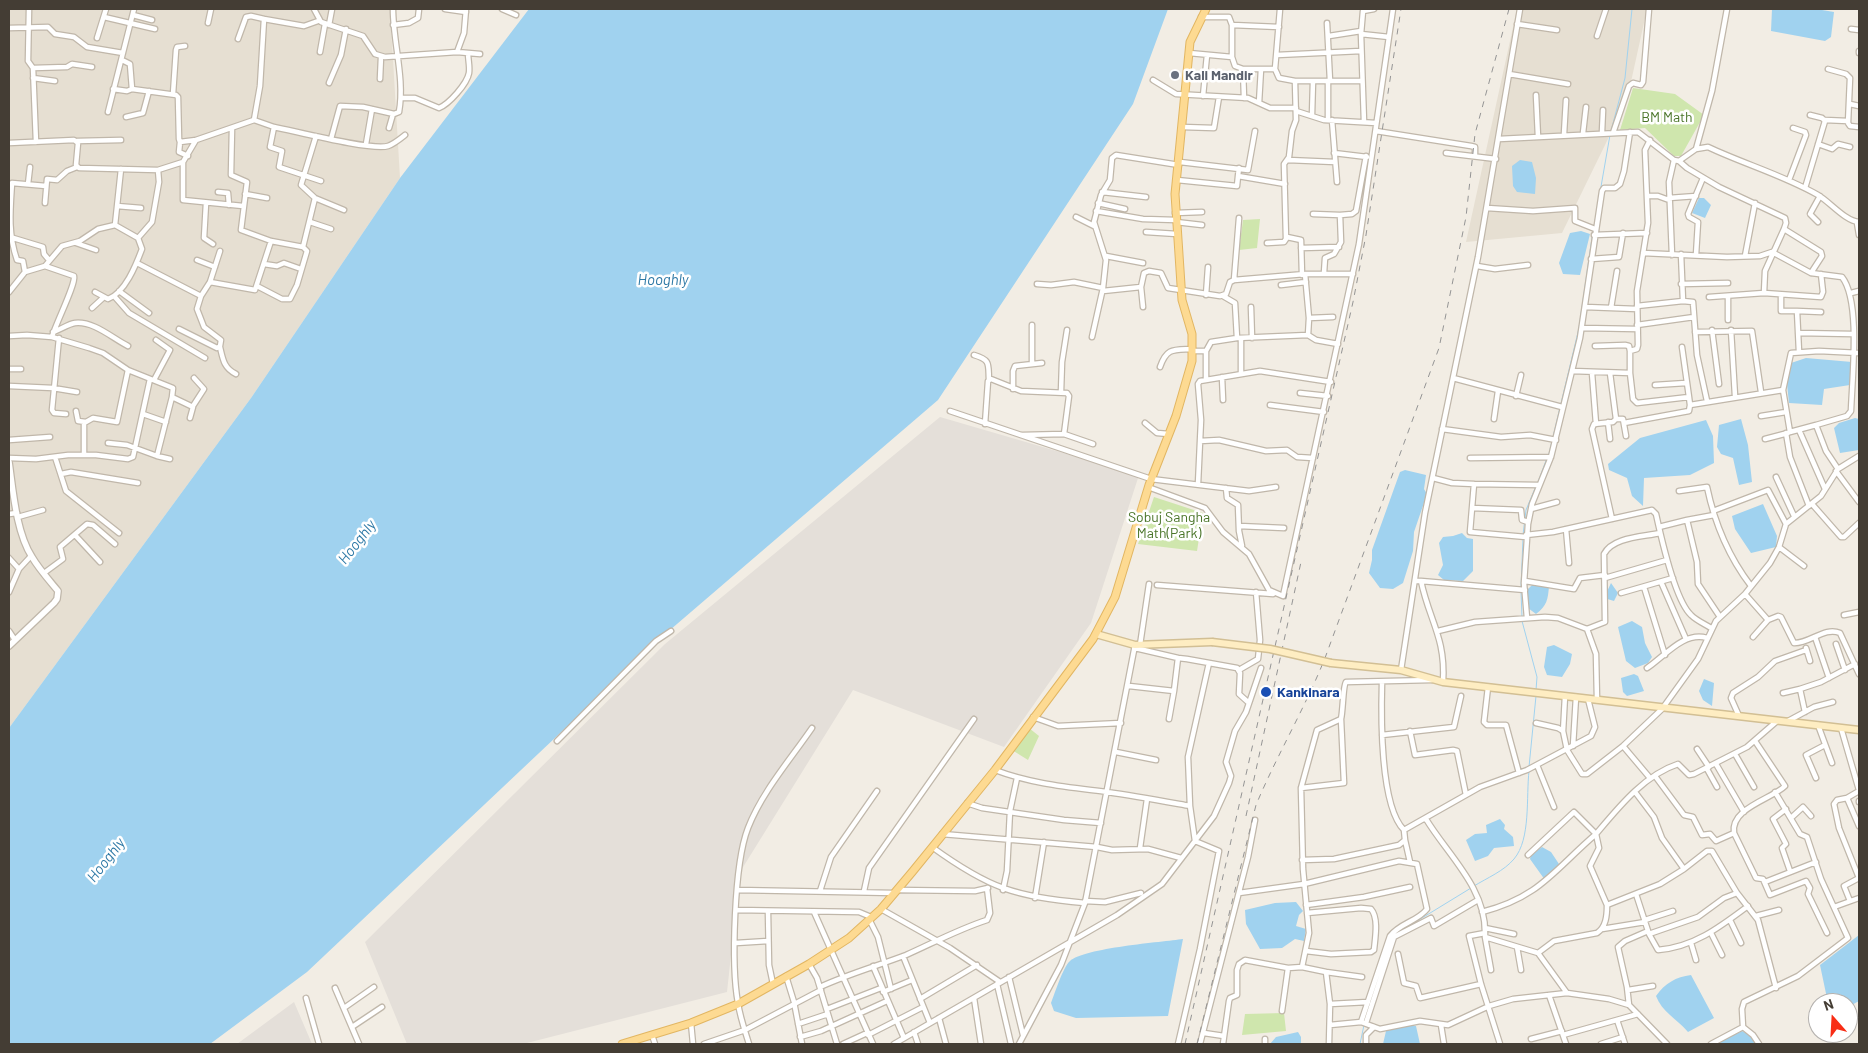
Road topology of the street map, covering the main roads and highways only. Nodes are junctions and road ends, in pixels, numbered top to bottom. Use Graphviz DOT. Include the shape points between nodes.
graph roads {
  1 [pos="1206,9"];
  2 [pos="1096,634"];
  3 [pos="1859,730"];
  4 [pos="641,1042"];
  5 [pos="622,1044"];
  1 -- 2 [label="main road" via="1192,35 1189,52 1177,180 1181,290 1193,350 1188,378 1150,480 1115,597"];
  2 -- 3 [label="main road, bridge" via="1137,646 1212,642 1270,649 1330,664 1401,670 1443,682"];
  2 -- 4 [label="main road" via="995,770 882,909 831,951 738,1004 652,1035"];
  4 -- 5 [label="main road"];
}
